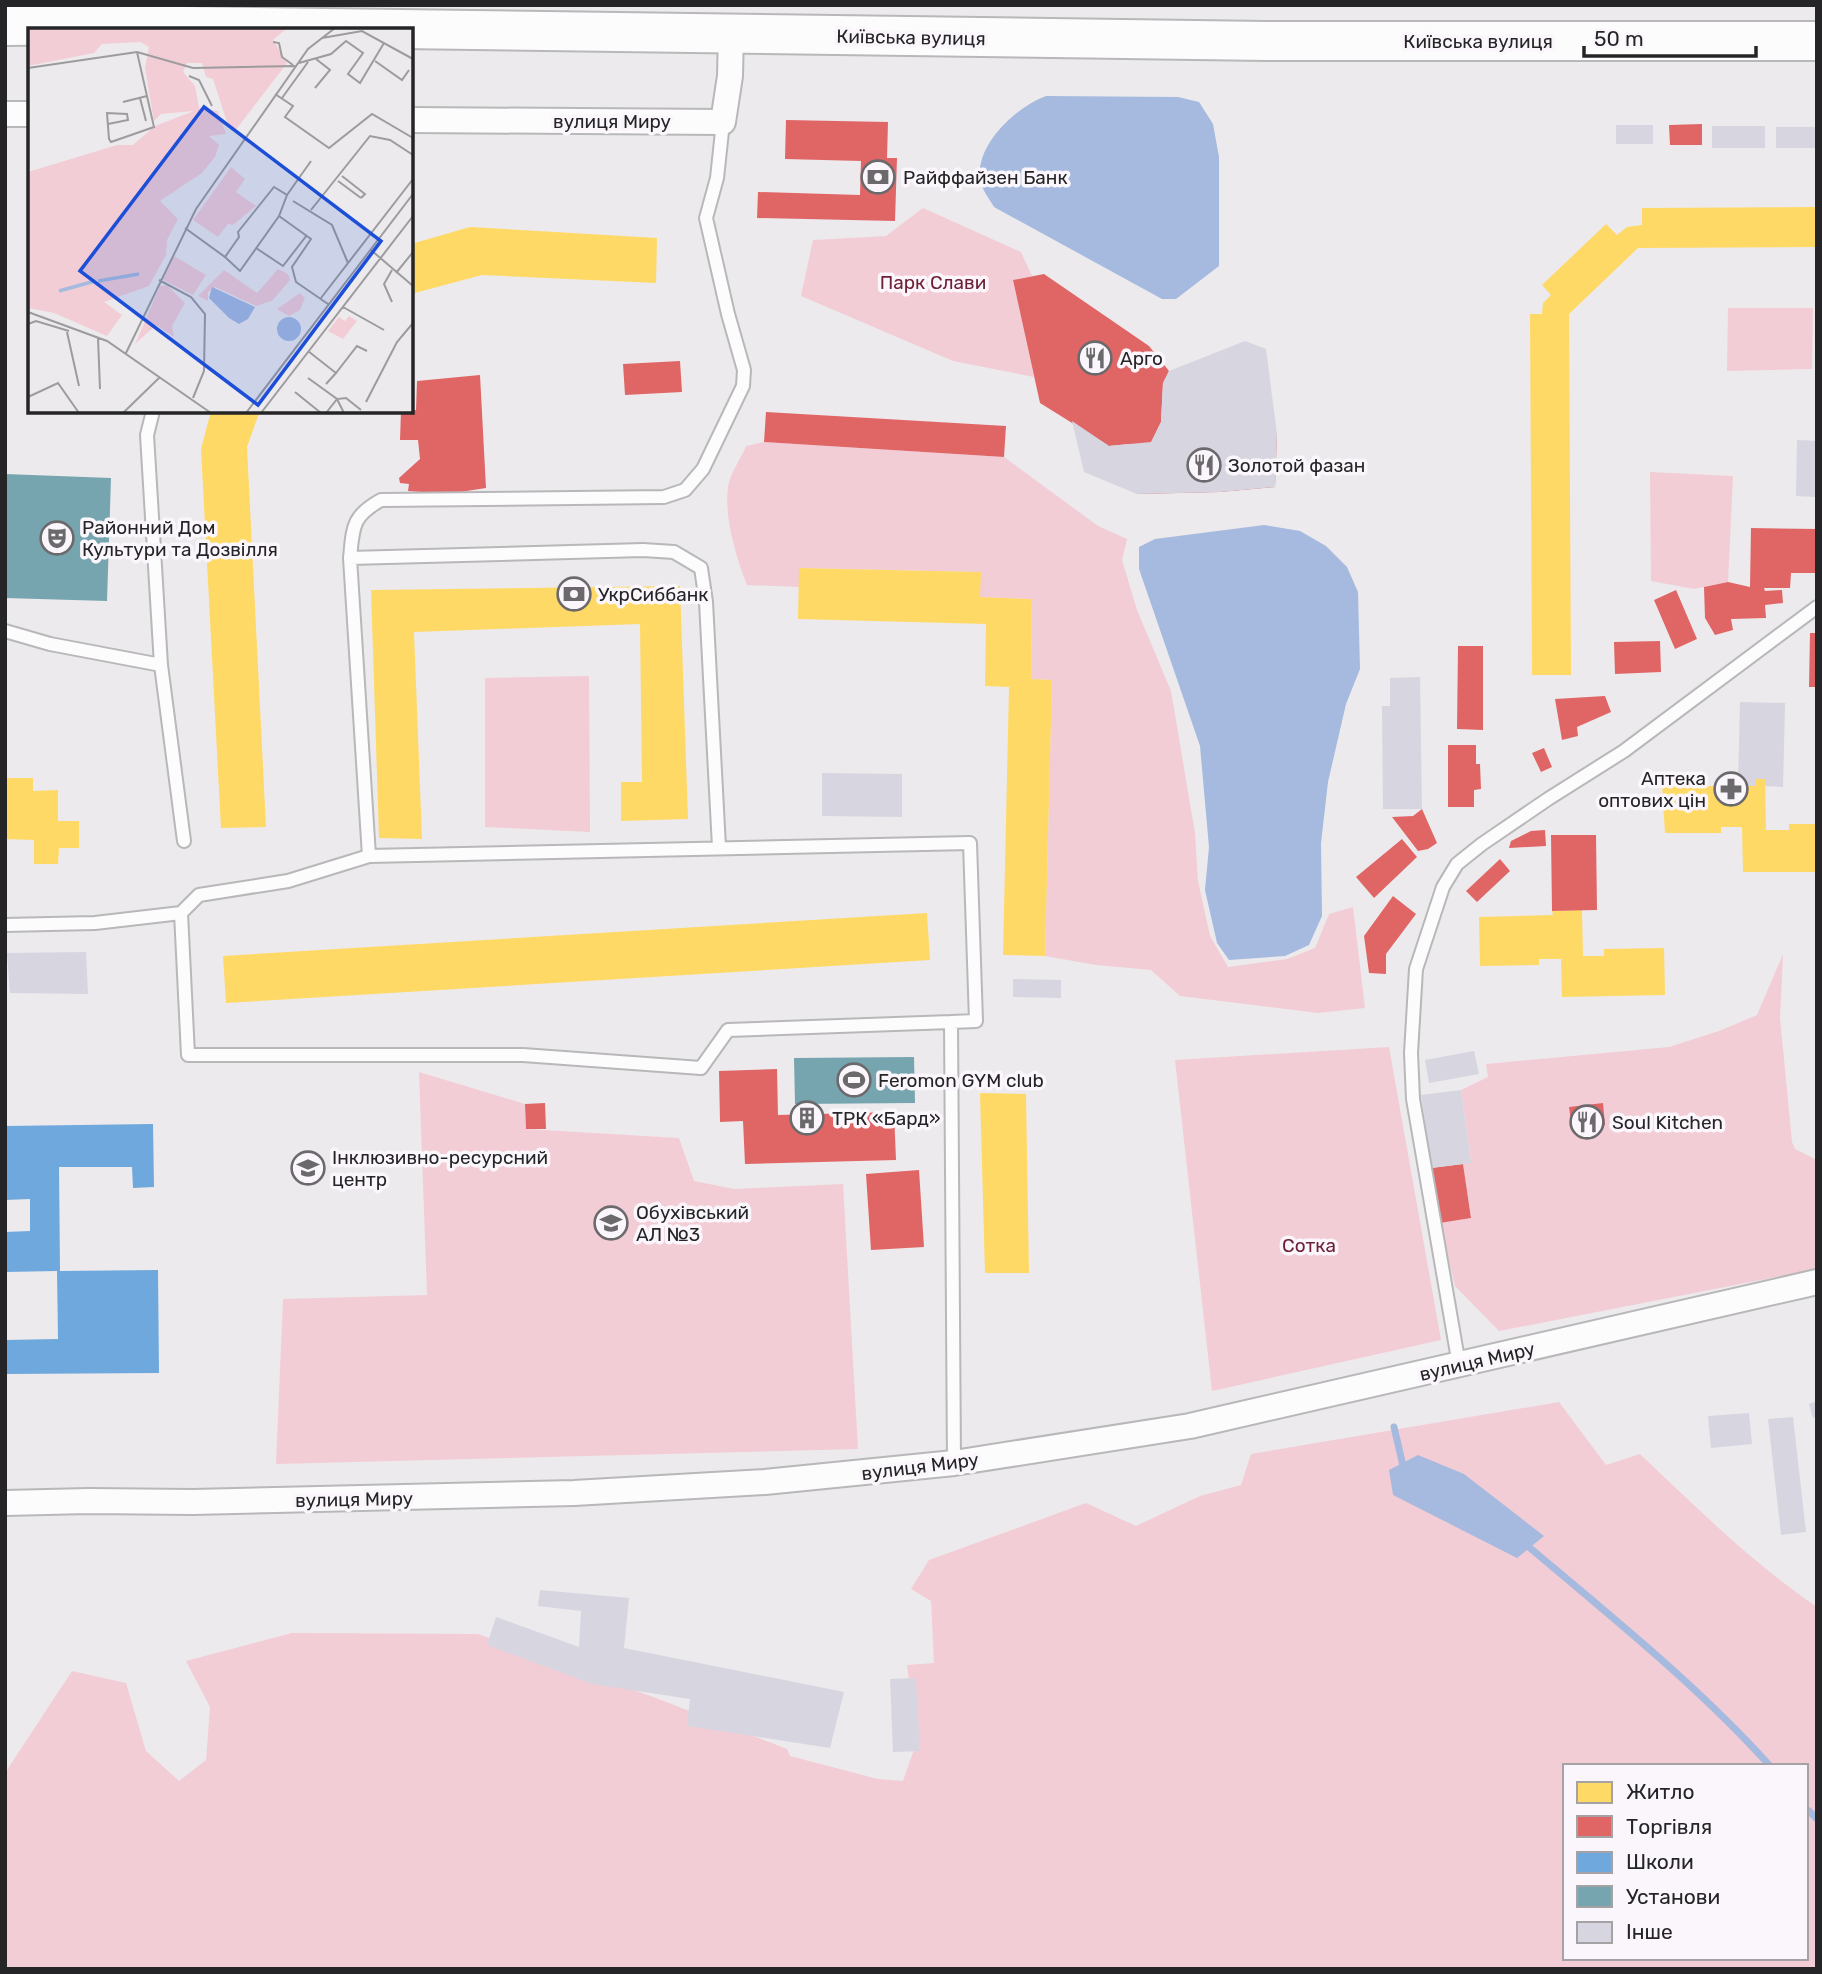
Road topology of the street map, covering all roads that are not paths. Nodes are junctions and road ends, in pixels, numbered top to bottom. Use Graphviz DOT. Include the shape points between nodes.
graph roads {
  1 [pos="113,15"];
  2 [pos="5,26"];
  3 [pos="731,33"];
  4 [pos="1817,41"];
  5 [pos="5,114"];
  6 [pos="28,114"];
  7 [pos="413,120"];
  8 [pos="723,122"];
  9 [pos="152,413"];
  10 [pos="350,558"];
  11 [pos="1817,607"];
  12 [pos="5,631"];
  13 [pos="161,665"];
  14 [pos="184,841"];
  15 [pos="719,847"];
  16 [pos="369,856"];
  17 [pos="181,913"];
  18 [pos="5,925"];
  19 [pos="951,1022"];
  20 [pos="1817,1282"];
  21 [pos="1460,1365"];
  22 [pos="954,1463"];
  23 [pos="5,1503"];
  1 -- 2 [label="main road, Київська вулиця"];
  1 -- 3 [label="main road, Київська вулиця"];
  3 -- 4 [label="main road, Київська вулиця" via="1266,41"];
  3 -- 8 [label="street"];
  5 -- 6 [label="street"];
  7 -- 8 [label="street, вулиця Миру"];
  8 -- 10 [label="lane" via="718,178 706,218 744,370 744,386 702,469 685,490 664,497 381,500 363,510 353,528"];
  9 -- 13 [label="lane" via="147,435"];
  10 -- 15 [label="lane" via="643,550 674,552 701,568"];
  10 -- 16 [label="lane"];
  11 -- 21 [label="lane" via="1624,751 1457,864 1443,887 1416,969 1411,1053 1413,1099"];
  12 -- 13 [label="lane"];
  13 -- 14 [label="lane"];
  15 -- 16 [label="lane"];
  15 -- 19 [label="lane" via="970,843 976,1021"];
  16 -- 17 [label="lane" via="288,881 199,895"];
  17 -- 18 [label="lane" via="95,923"];
  17 -- 19 [label="lane" via="188,1055 523,1055 701,1068 728,1030"];
  19 -- 22 [label="lane"];
  20 -- 21 [label="street, вулиця Миру"];
  21 -- 22 [label="street, вулиця Миру" via="1190,1426"];
  22 -- 23 [label="street, вулиця Миру" via="765,1482 574,1493"];
}
